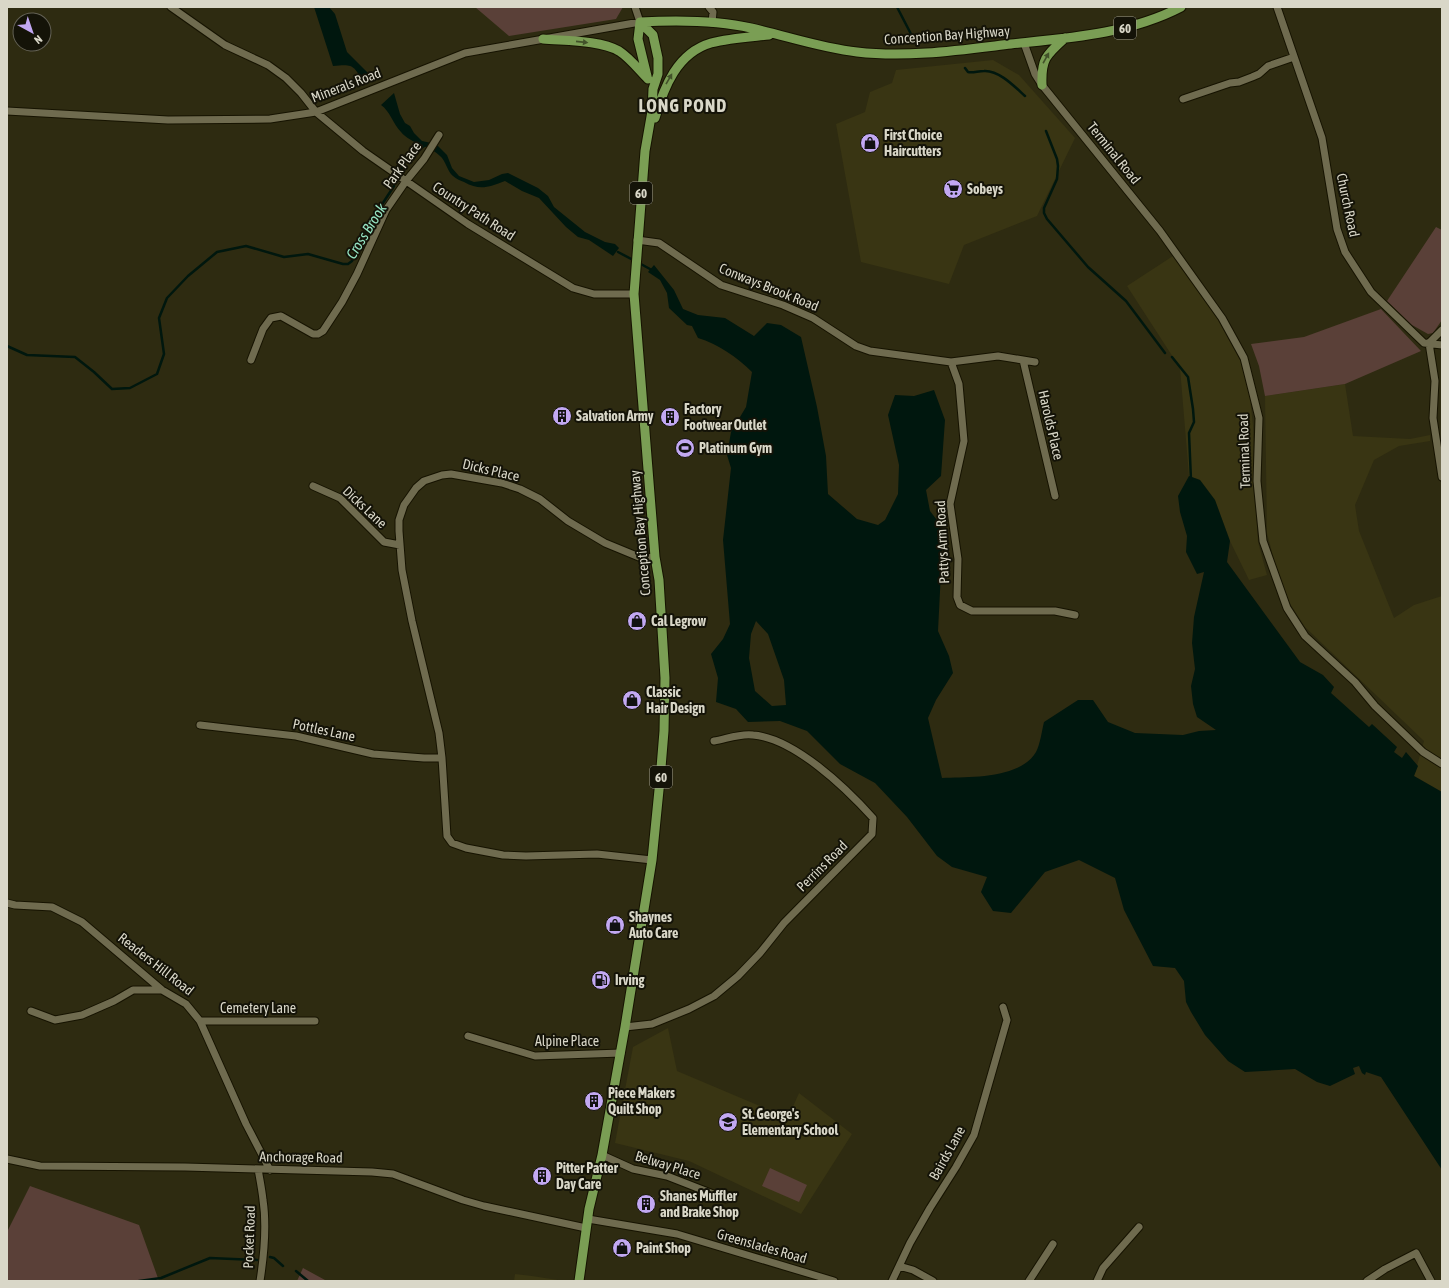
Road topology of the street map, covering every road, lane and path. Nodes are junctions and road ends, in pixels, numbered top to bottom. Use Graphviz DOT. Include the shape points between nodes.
graph roads {
  1 [pos="171,7"];
  2 [pos="635,7"];
  3 [pos="709,7"];
  4 [pos="1181,7"];
  5 [pos="1277,7"];
  6 [pos="640,22"];
  7 [pos="712,23"];
  8 [pos="775,34"];
  9 [pos="1065,38"];
  10 [pos="543,39"];
  11 [pos="1024,43"];
  12 [pos="1294,57"];
  13 [pos="648,79"];
  14 [pos="1042,85"];
  15 [pos="653,89"];
  16 [pos="1183,99"];
  17 [pos="7,111"];
  18 [pos="316,112"];
  19 [pos="437,137"];
  20 [pos="647,142"];
  21 [pos="406,181"];
  22 [pos="637,242"];
  23 [pos="634,294"];
  24 [pos="1442,330"];
  25 [pos="1429,343"];
  26 [pos="1442,345"];
  27 [pos="251,360"];
  28 [pos="1023,360"];
  29 [pos="951,362"];
  30 [pos="1035,362"];
  31 [pos="1442,477"];
  32 [pos="313,486"];
  33 [pos="1055,496"];
  34 [pos="400,545"];
  35 [pos="655,557"];
  36 [pos="1075,615"];
  37 [pos="200,725"];
  38 [pos="714,741"];
  39 [pos="442,758"];
  40 [pos="1442,764"];
  41 [pos="652,860"];
  42 [pos="7,903"];
  43 [pos="162,990"];
  44 [pos="1003,1008"];
  45 [pos="31,1011"];
  46 [pos="200,1021"];
  47 [pos="315,1021"];
  48 [pos="625,1026"];
  49 [pos="468,1036"];
  50 [pos="620,1053"];
  51 [pos="602,1155"];
  52 [pos="7,1159"];
  53 [pos="258,1169"];
  54 [pos="270,1170"];
  55 [pos="726,1198"];
  56 [pos="587,1224"];
  57 [pos="1139,1227"];
  58 [pos="1053,1244"];
  59 [pos="899,1266"];
  60 [pos="260,1281"];
  61 [pos="579,1281"];
  62 [pos="834,1281"];
  63 [pos="892,1281"];
  64 [pos="933,1281"];
  65 [pos="1029,1281"];
  66 [pos="1096,1281"];
  67 [pos="1367,1281"];
  68 [pos="1431,1281"];
  1 -- 18 [label="street, Country Path Road" via="225,45 268,65 286,78"];
  2 -- 6 [label="street"];
  3 -- 7 [label="street" via="713,12"];
  4 -- 9 [label="main road, Conception Bay Highway / 60" via="1153,20 1115,31"];
  5 -- 12 [label="street, Church Road"];
  6 -- 7 [label="main road, Conception Bay Highway / 60"];
  6 -- 10 [label="street, Minerals Road"];
  6 -- 13 [label="main road" via="638,39"];
  6 -- 15 [label="main road, Conception Bay Highway / 60" via="653,35 658,58 658,74"];
  7 -- 8 [label="main road, Conception Bay Highway / 60"];
  8 -- 11 [label="main road, Conception Bay Highway / 60" via="843,50 882,54 935,52"];
  20 -- 8 [label="main road, one-way" via="666,86 680,63 689,54 700,47 719,41"];
  9 -- 11 [label="main road, Conception Bay Highway / 60"];
  14 -- 9 [label="main road, one-way" via="1044,61 1051,50"];
  10 -- 13 [label="main road, one-way" via="610,47 620,51"];
  10 -- 18 [label="street, Minerals Road" via="465,53"];
  11 -- 14 [label="street, Terminal Road" via="1035,74"];
  12 -- 16 [label="street" via="1268,66 1259,74"];
  12 -- 25 [label="street, Church Road" via="1322,138 1337,229 1345,252 1371,292 1424,343"];
  13 -- 15 [label="main road"];
  14 -- 40 [label="street, Terminal Road" via="1160,231 1222,318 1244,358 1259,418 1258,481 1262,541 1287,608 1304,636 1355,682 1375,706 1423,752"];
  15 -- 20 [label="main road, Conception Bay Highway / 60"];
  17 -- 18 [label="street, Minerals Road" via="168,120 270,119"];
  18 -- 21 [label="street, Country Path Road"];
  19 -- 21 [label="street, Park Place"];
  20 -- 22 [label="main road, Conception Bay Highway / 60"];
  21 -- 23 [label="street, Country Path Road" via="468,224 573,288 594,294"];
  21 -- 27 [label="street, Park Place" via="386,210 357,274 323,331 313,334 281,316 271,318 262,329"];
  22 -- 23 [label="main road, Conception Bay Highway / 60"];
  22 -- 29 [label="street, Conways Brook Road" via="659,243 720,285 783,305 813,318 856,346 870,351"];
  23 -- 35 [label="main road, Conception Bay Highway / 60"];
  24 -- 25 [label="street"];
  25 -- 26 [label="street"];
  25 -- 31 [label="street" via="1435,381 1433,418"];
  28 -- 29 [label="street, Conways Brook Road" via="998,356"];
  28 -- 30 [label="street, Conways Brook Road"];
  28 -- 33 [label="street, Harolds Place"];
  29 -- 36 [label="street, Pattys Arm Road" via="959,384 964,441 950,504 958,559 957,597 960,605 972,611 1055,610"];
  32 -- 34 [label="street, Dicks Lane" via="340,498 384,542"];
  34 -- 35 [label="street, Dicks Place" via="400,520 404,506 416,488 432,477 450,474 502,483 520,489 540,499 568,521 606,543 639,557"];
  34 -- 39 [label="street, Dicks Place" via="410,615 435,711"];
  35 -- 41 [label="main road, Conception Bay Highway / 60" via="659,580 665,678 664,731"];
  37 -- 39 [label="street, Pottles Lane" via="296,736 373,754"];
  38 -- 48 [label="street, Perrins Road" via="753,734 774,739 800,752 850,793 874,818 872,834 784,923 738,976 714,996 652,1024"];
  39 -- 41 [label="street, Dicks Place" via="447,836 452,844 504,855 598,854"];
  41 -- 48 [label="main road, Conception Bay Highway / 60"];
  42 -- 43 [label="street, Readers Hill Road" via="52,908 82,922"];
  43 -- 45 [label="street" via="133,990 82,1015 55,1020"];
  43 -- 46 [label="street, Readers Hill Road" via="186,1004"];
  44 -- 59 [label="street, Bairds Lane" via="1007,1020 974,1135"];
  46 -- 47 [label="street, Cemetery Lane"];
  46 -- 54 [label="street, Readers Hill Road" via="246,1124"];
  48 -- 50 [label="main road, Conception Bay Highway / 60"];
  49 -- 50 [label="street, Alpine Place" via="535,1056"];
  50 -- 51 [label="main road, Conception Bay Highway / 60"];
  51 -- 55 [label="street, Belway Place" via="633,1169 667,1176"];
  51 -- 56 [label="main road, Conception Bay Highway / 60"];
  52 -- 53 [label="street, Anchorage Road" via="40,1166"];
  53 -- 54 [label="street, Anchorage Road"];
  53 -- 60 [label="street, Pocket Road" via="265,1218"];
  54 -- 56 [label="street, Anchorage Road" via="393,1174 484,1206"];
  56 -- 61 [label="main road, Conception Bay Highway / 60"];
  56 -- 62 [label="street, Greenslades Road" via="677,1234"];
  57 -- 66 [label="street" via="1103,1268"];
  58 -- 65 [label="street"];
  59 -- 63 [label="street, Bairds Lane"];
  59 -- 64 [label="street"];
  67 -- 68 [label="street" via="1385,1268 1416,1252"];
}
